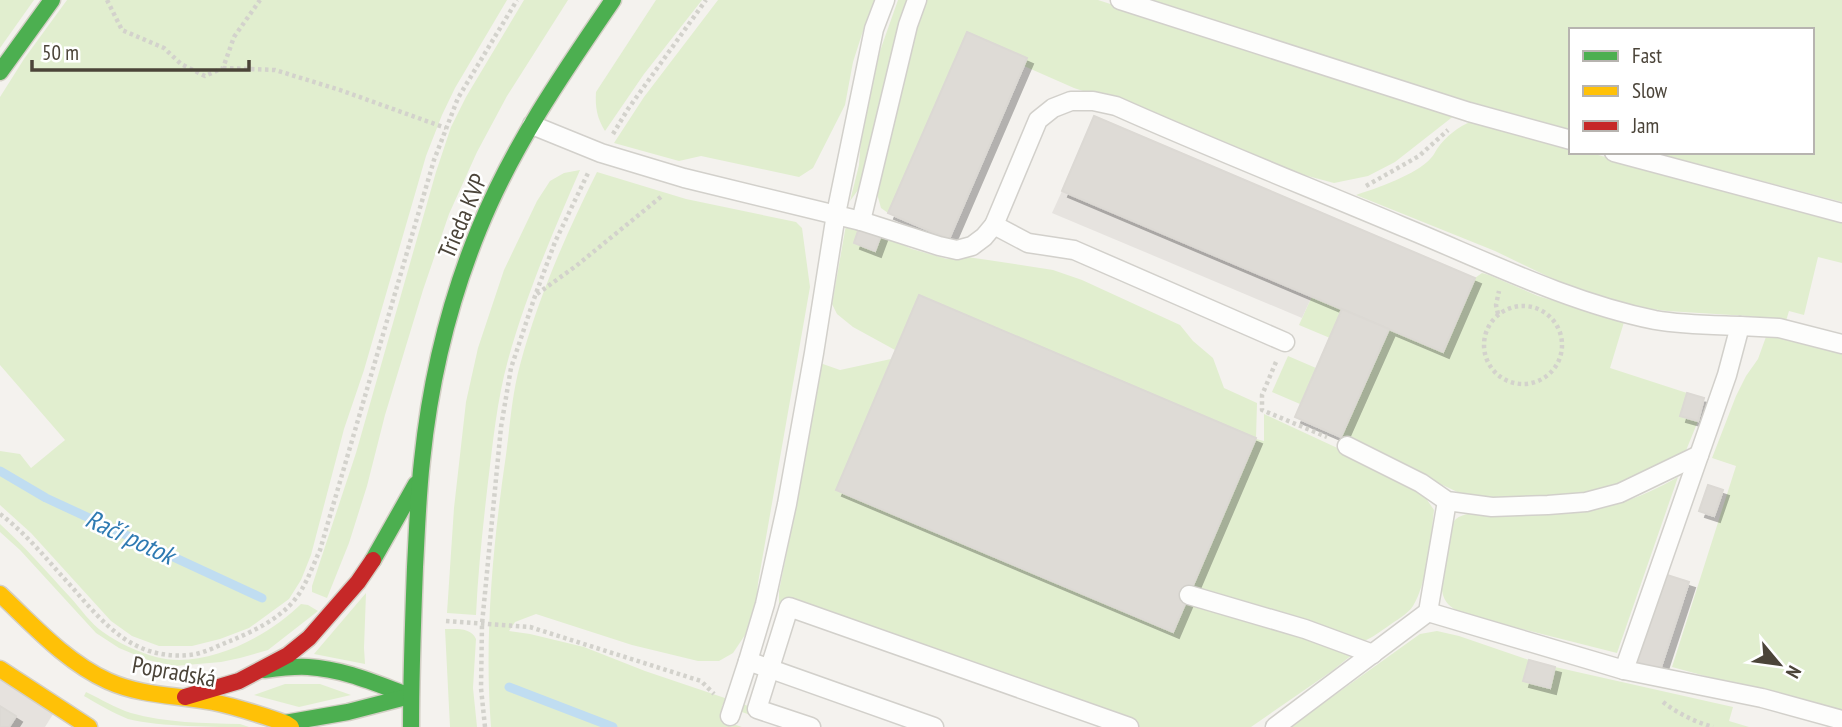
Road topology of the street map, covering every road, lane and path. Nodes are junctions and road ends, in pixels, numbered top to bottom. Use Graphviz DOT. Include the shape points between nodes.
graph roads {
  1 [pos="52,0"];
  2 [pos="107,0"];
  3 [pos="260,0"];
  4 [pos="517,0"];
  5 [pos="613,0"];
  6 [pos="706,0"];
  7 [pos="885,0"];
  8 [pos="917,0"];
  9 [pos="1120,0"];
  10 [pos="223,68"];
  11 [pos="0,72"];
  12 [pos="1469,112"];
  13 [pos="532,125"];
  14 [pos="446,128"];
  15 [pos="1569,139"];
  16 [pos="601,153"];
  17 [pos="1621,154"];
  18 [pos="684,178"];
  19 [pos="1328,196"];
  20 [pos="1842,213"];
  21 [pos="836,214"];
  22 [pos="861,220"];
  23 [pos="994,225"];
  24 [pos="535,296"];
  25 [pos="1740,326"];
  26 [pos="1285,342"];
  27 [pos="1842,344"];
  28 [pos="1563,346"];
  29 [pos="1347,446"];
  30 [pos="1699,455"];
  31 [pos="421,477"];
  32 [pos="1447,501"];
  33 [pos="0,514"];
  34 [pos="0,594"];
  35 [pos="1189,595"];
  36 [pos="1428,612"];
  37 [pos="412,617"];
  38 [pos="482,624"];
  39 [pos="1373,654"];
  40 [pos="748,661"];
  41 [pos="0,669"];
  42 [pos="770,669"];
  43 [pos="1624,670"];
  44 [pos="258,671"];
  45 [pos="410,696"];
  46 [pos="185,697"];
  47 [pos="730,716"];
  48 [pos="1842,720"];
  49 [pos="288,725"];
  50 [pos="89,727"];
  51 [pos="411,727"];
  52 [pos="485,727"];
  53 [pos="811,727"];
  54 [pos="934,727"];
  55 [pos="1129,727"];
  56 [pos="1275,727"];
  1 -- 11 [label="street"];
  2 -- 10 [label="path" via="122,30 164,48 181,64 205,76"];
  3 -- 10 [label="path" via="234,37"];
  4 -- 14 [label="path" via="458,97"];
  5 -- 13 [label="street, Trieda KVP"];
  6 -- 16 [label="path"];
  7 -- 21 [label="lane" via="873,29"];
  8 -- 22 [label="lane"];
  9 -- 12 [label="lane"];
  10 -- 14 [label="path" via="275,71"];
  12 -- 15 [label="lane"];
  12 -- 19 [label="path" via="1419,156 1366,186"];
  13 -- 16 [label="lane"];
  13 -- 31 [label="street, Trieda KVP" via="479,229 456,294 437,373"];
  14 -- 33 [label="path" via="320,550 300,592 280,614 255,631 193,655 150,652 107,627"];
  16 -- 18 [label="lane"];
  16 -- 24 [label="path" via="555,242"];
  17 -- 20 [label="lane"];
  18 -- 21 [label="lane"];
  18 -- 24 [label="path"];
  19 -- 23 [label="lane" via="1116,106 1071,101 1038,120"];
  19 -- 25 [label="lane" via="1616,311 1658,320"];
  21 -- 22 [label="lane"];
  21 -- 40 [label="lane" via="787,504"];
  22 -- 23 [label="lane" via="957,250 972,246"];
  23 -- 26 [label="lane" via="1028,243 1074,250"];
  24 -- 38 [label="path" via="511,368 501,427"];
  25 -- 27 [label="lane" via="1779,328"];
  25 -- 30 [label="lane"];
  26 -- 29 [label="path" via="1262,396 1262,410"];
  28 -- 28 [label="path" via="1555,322 1546,313 1522,305 1498,314 1484,336 1487,362 1506,381 1518,384 1544,379 1560,359"];
  29 -- 32 [label="lane"];
  30 -- 32 [label="lane" via="1620,493 1586,502 1492,507"];
  30 -- 43 [label="lane"];
  31 -- 37 [label="street"];
  31 -- 44 [label="street" via="358,582 309,638"];
  32 -- 36 [label="lane"];
  34 -- 46 [label="street, Popradská" via="96,675 134,691"];
  35 -- 39 [label="lane"];
  36 -- 39 [label="lane"];
  36 -- 43 [label="lane"];
  37 -- 38 [label="path"];
  37 -- 45 [label="street"];
  38 -- 47 [label="path" via="530,627 701,681"];
  38 -- 52 [label="path"];
  39 -- 56 [label="lane"];
  40 -- 42 [label="lane"];
  40 -- 47 [label="lane"];
  41 -- 50 [label="street"];
  42 -- 53 [label="lane" via="757,709"];
  42 -- 54 [label="lane"];
  42 -- 55 [label="lane" via="789,607"];
  43 -- 48 [label="lane" via="1762,698"];
  44 -- 45 [label="street" via="327,669"];
  44 -- 46 [label="street"];
  45 -- 49 [label="street, Popradská"];
  45 -- 51 [label="street"];
  46 -- 49 [label="street, Popradská" via="239,708"];
}
